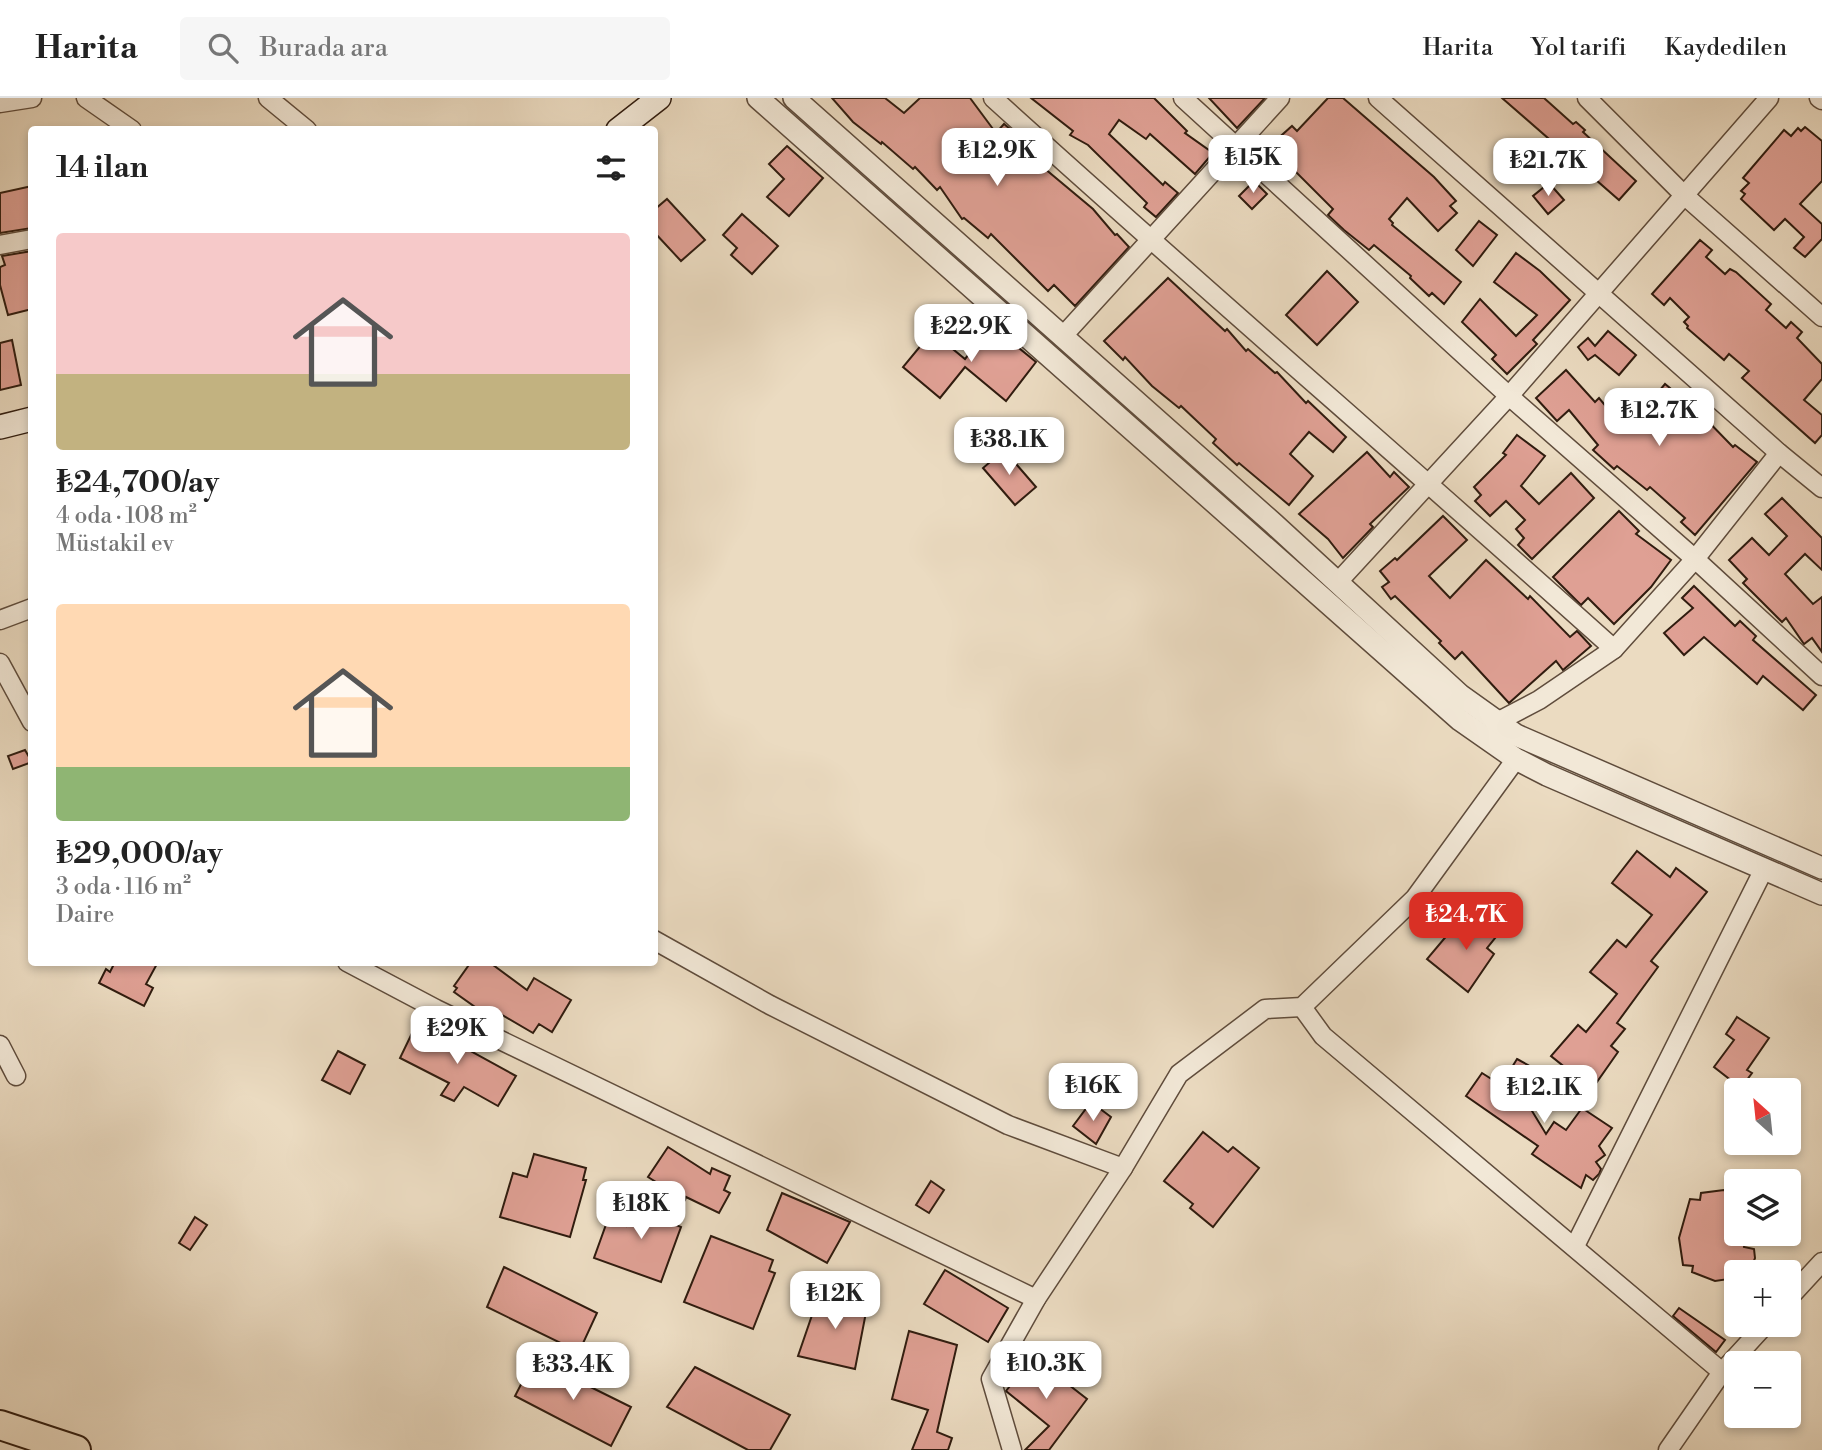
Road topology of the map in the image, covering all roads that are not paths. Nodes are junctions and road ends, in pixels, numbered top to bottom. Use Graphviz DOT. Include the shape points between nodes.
graph roads {
  1 [pos="32,98"];
  2 [pos="86,98"];
  3 [pos="268,98"];
  4 [pos="659,98"];
  5 [pos="758,98"];
  6 [pos="794,98"];
  7 [pos="993,98"];
  8 [pos="1183,98"];
  9 [pos="1280,98"];
  10 [pos="1378,98"];
  11 [pos="1587,98"];
  12 [pos="1769,98"];
  13 [pos="0,103"];
  14 [pos="126,126"];
  15 [pos="302,126"];
  16 [pos="623,126"];
  17 [pos="1237,145"];
  18 [pos="1684,195"];
  19 [pos="28,240"];
  20 [pos="1151,241"];
  21 [pos="0,245"];
  22 [pos="1600,292"];
  23 [pos="1822,317"];
  24 [pos="1062,337"];
  25 [pos="1509,396"];
  26 [pos="28,420"];
  27 [pos="0,427"];
  28 [pos="1779,453"];
  29 [pos="1428,483"];
  30 [pos="1822,488"];
  31 [pos="1695,559"];
  32 [pos="1338,583"];
  33 [pos="28,610"];
  34 [pos="0,621"];
  35 [pos="1614,649"];
  36 [pos="0,663"];
  37 [pos="1822,676"];
  38 [pos="28,715"];
  39 [pos="1497,722"];
  40 [pos="1516,759"];
  41 [pos="1764,869"];
  42 [pos="1822,869"];
  43 [pos="1822,894"];
  44 [pos="658,942"];
  45 [pos="355,966"];
  46 [pos="1302,1007"];
  47 [pos="0,1045"];
  48 [pos="16,1076"];
  49 [pos="1122,1168"];
  50 [pos="1575,1246"];
  51 [pos="1822,1262"];
  52 [pos="1801,1285"];
  53 [pos="1037,1299"];
  54 [pos="1754,1337"];
  55 [pos="1722,1372"];
  56 [pos="0,1425"];
  57 [pos="76,1450"];
  58 [pos="1012,1450"];
  59 [pos="1668,1450"];
  1 -- 13 [label="street"];
  2 -- 14 [label="street"];
  3 -- 15 [label="street"];
  4 -- 16 [label="main road"];
  5 -- 40 [label="street" via="1460,720"];
  6 -- 24 [label="street"];
  7 -- 20 [label="street"];
  8 -- 17 [label="street"];
  9 -- 17 [label="street"];
  10 -- 22 [label="street"];
  11 -- 18 [label="street"];
  12 -- 18 [label="street"];
  17 -- 20 [label="street"];
  17 -- 25 [label="street"];
  18 -- 22 [label="street"];
  18 -- 23 [label="street"];
  19 -- 21 [label="street"];
  20 -- 24 [label="street"];
  20 -- 29 [label="street"];
  22 -- 25 [label="street"];
  22 -- 28 [label="street"];
  24 -- 32 [label="street"];
  25 -- 29 [label="street"];
  25 -- 31 [label="street"];
  26 -- 27 [label="main road"];
  28 -- 30 [label="street"];
  28 -- 31 [label="street"];
  29 -- 32 [label="street"];
  29 -- 35 [label="street"];
  31 -- 35 [label="street"];
  31 -- 37 [label="street"];
  32 -- 39 [label="street" via="1460,695"];
  33 -- 34 [label="street"];
  35 -- 39 [label="street" via="1539,700"];
  36 -- 38 [label="street"];
  39 -- 42 [label="street" via="1516,736"];
  40 -- 41 [label="street"];
  40 -- 46 [label="street" via="1415,898"];
  41 -- 43 [label="street"];
  41 -- 50 [label="street"];
  44 -- 49 [label="street" via="770,1005 1008,1125"];
  45 -- 53 [label="street"];
  46 -- 49 [label="street" via="1265,1009 1179,1074"];
  46 -- 50 [label="street" via="1322,1036"];
  47 -- 48 [label="street"];
  49 -- 53 [label="street"];
  50 -- 55 [label="street"];
  51 -- 52 [label="street"];
  53 -- 58 [label="street" via="991,1378"];
  54 -- 55 [label="street"];
  55 -- 59 [label="street"];
  56 -- 57 [label="highway"];
}
